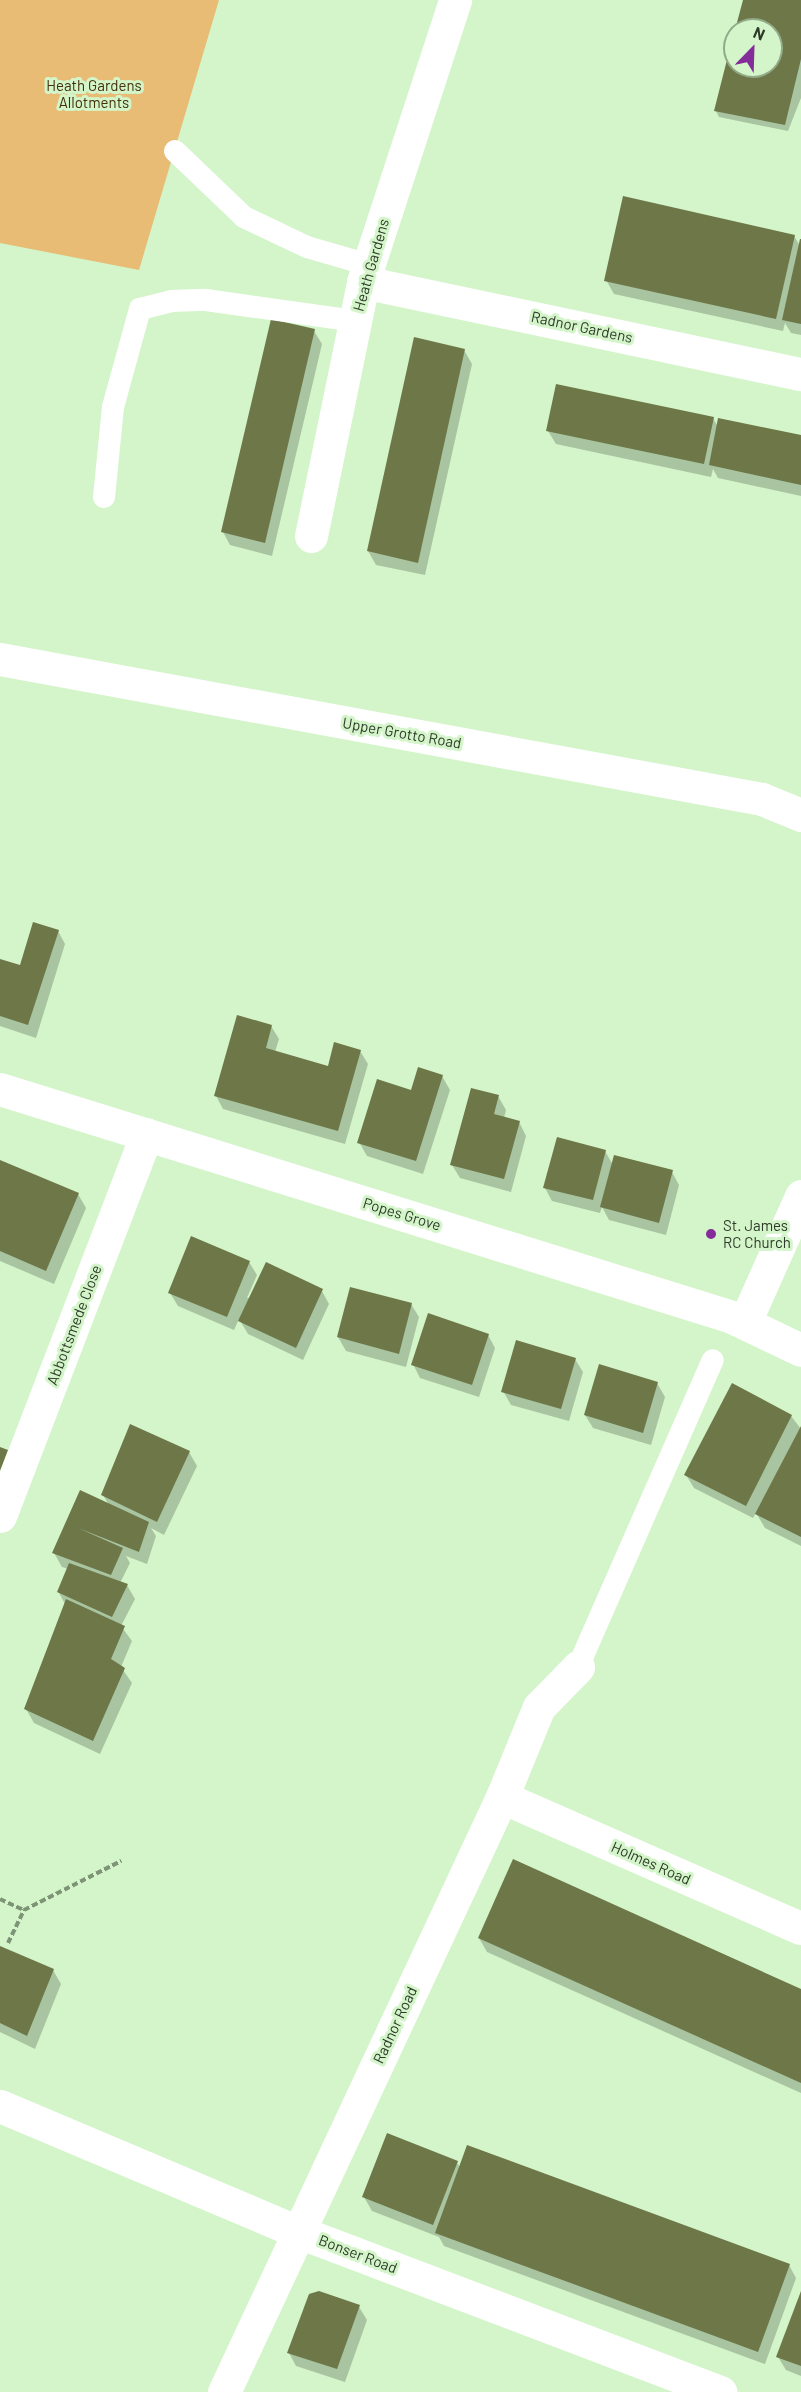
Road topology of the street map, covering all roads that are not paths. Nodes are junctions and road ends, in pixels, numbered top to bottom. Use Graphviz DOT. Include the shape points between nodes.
graph roads {
  1 [pos="455,0"];
  2 [pos="175,151"];
  3 [pos="366,274"];
  4 [pos="355,321"];
  5 [pos="801,374"];
  6 [pos="104,497"];
  7 [pos="311,536"];
  8 [pos="0,659"];
  9 [pos="801,815"];
  10 [pos="0,1089"];
  11 [pos="147,1134"];
  12 [pos="801,1196"];
  13 [pos="745,1322"];
  14 [pos="801,1350"];
  15 [pos="712,1359"];
  16 [pos="0,1516"];
  17 [pos="578,1667"];
  18 [pos="502,1797"];
  19 [pos="801,1928"];
  20 [pos="0,2106"];
  21 [pos="299,2232"];
  22 [pos="224,2392"];
  23 [pos="721,2392"];
  1 -- 3 [label="street, Heath Gardens"];
  2 -- 3 [label="lane" via="244,217"];
  3 -- 4 [label="street, Heath Gardens"];
  3 -- 5 [label="street, Radnor Gardens"];
  4 -- 6 [label="lane" via="206,300 171,301 140,309 113,407"];
  4 -- 7 [label="street, Heath Gardens"];
  8 -- 9 [label="street, Upper Grotto Road" via="762,799"];
  10 -- 11 [label="street, Popes Grove"];
  11 -- 13 [label="street, Popes Grove"];
  11 -- 16 [label="street, Abbottsmede Close"];
  12 -- 13 [label="street"];
  13 -- 14 [label="street, Popes Grove"];
  15 -- 17 [label="lane"];
  17 -- 18 [label="street, Radnor Road" via="539,1707"];
  18 -- 19 [label="street, Holmes Road"];
  18 -- 21 [label="street, Radnor Road"];
  20 -- 21 [label="street, Bonser Road"];
  21 -- 22 [label="street, Radnor Road"];
  21 -- 23 [label="street, Bonser Road"];
}
